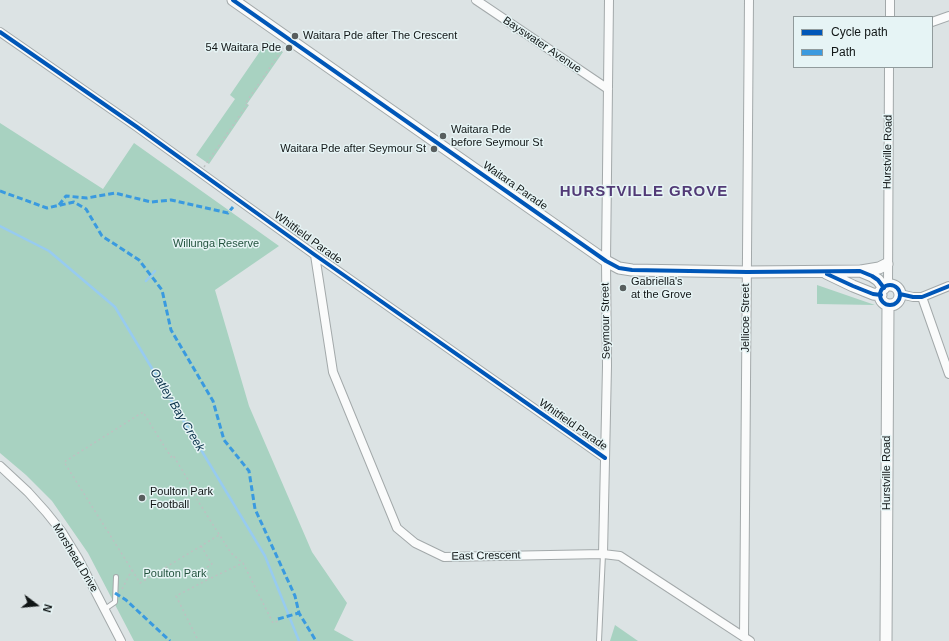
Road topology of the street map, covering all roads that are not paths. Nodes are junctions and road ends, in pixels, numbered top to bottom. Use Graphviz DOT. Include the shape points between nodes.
graph roads {
  1 [pos="233,0"];
  2 [pos="476,0"];
  3 [pos="608,0"];
  4 [pos="749,0"];
  5 [pos="890,0"];
  6 [pos="890,16"];
  7 [pos="949,16"];
  8 [pos="933,22"];
  9 [pos="0,32"];
  10 [pos="889,68"];
  11 [pos="608,89"];
  12 [pos="315,255"];
  13 [pos="606,261"];
  14 [pos="887,264"];
  15 [pos="747,272"];
  16 [pos="824,272"];
  17 [pos="860,272"];
  18 [pos="949,286"];
  19 [pos="884,290"];
  20 [pos="900,294"];
  21 [pos="922,297"];
  22 [pos="888,305"];
  23 [pos="949,374"];
  24 [pos="605,458"];
  25 [pos="0,466"];
  26 [pos="603,554"];
  27 [pos="116,577"];
  28 [pos="105,609"];
  29 [pos="747,639"];
  30 [pos="121,641"];
  31 [pos="599,641"];
  32 [pos="886,641"];
  1 -- 13 [label="street, Waitara Parade"];
  2 -- 11 [label="street, Bayswater Avenue"];
  3 -- 11 [label="street, Seymour Street"];
  4 -- 15 [label="street, Jellicoe Street"];
  5 -- 6 [label="street"];
  7 -- 8 [label="street"];
  9 -- 12 [label="street, Whitfield Parade"];
  10 -- 14 [label="street, Hurstville Road"];
  11 -- 13 [label="street, Seymour Street"];
  12 -- 24 [label="street, Whitfield Parade"];
  12 -- 26 [label="street, East Crescent" via="333,372 397,528 415,543 444,557"];
  13 -- 15 [label="street, Waitara Parade" via="619,268 632,270"];
  13 -- 24 [label="street, Seymour Street"];
  14 -- 17 [label="street"];
  14 -- 19 [label="street, Hurstville Road"];
  15 -- 16 [label="street, Waitara Parade"];
  15 -- 29 [label="street, Jellicoe Street"];
  16 -- 17 [label="street, Waitara Parade"];
  16 -- 19 [label="street, Waitara Parade" via="873,294"];
  17 -- 19 [label="street, Waitara Parade" via="878,280"];
  18 -- 21 [label="street"];
  19 -- 20 [label="street" via="895,286"];
  19 -- 22 [label="street" via="883,301"];
  20 -- 21 [label="street"];
  20 -- 22 [label="street" via="897,303"];
  21 -- 23 [label="street"];
  22 -- 32 [label="street, Hurstville Road"];
  24 -- 26 [label="street, Seymour Street"];
  25 -- 28 [label="street, Morshead Drive" via="28,492 62,532"];
  26 -- 29 [label="street, East Crescent" via="620,556"];
  26 -- 31 [label="lane, Seymour Street"];
  27 -- 28 [label="lane" via="115,602"];
  28 -- 30 [label="street, Morshead Drive"];
}
